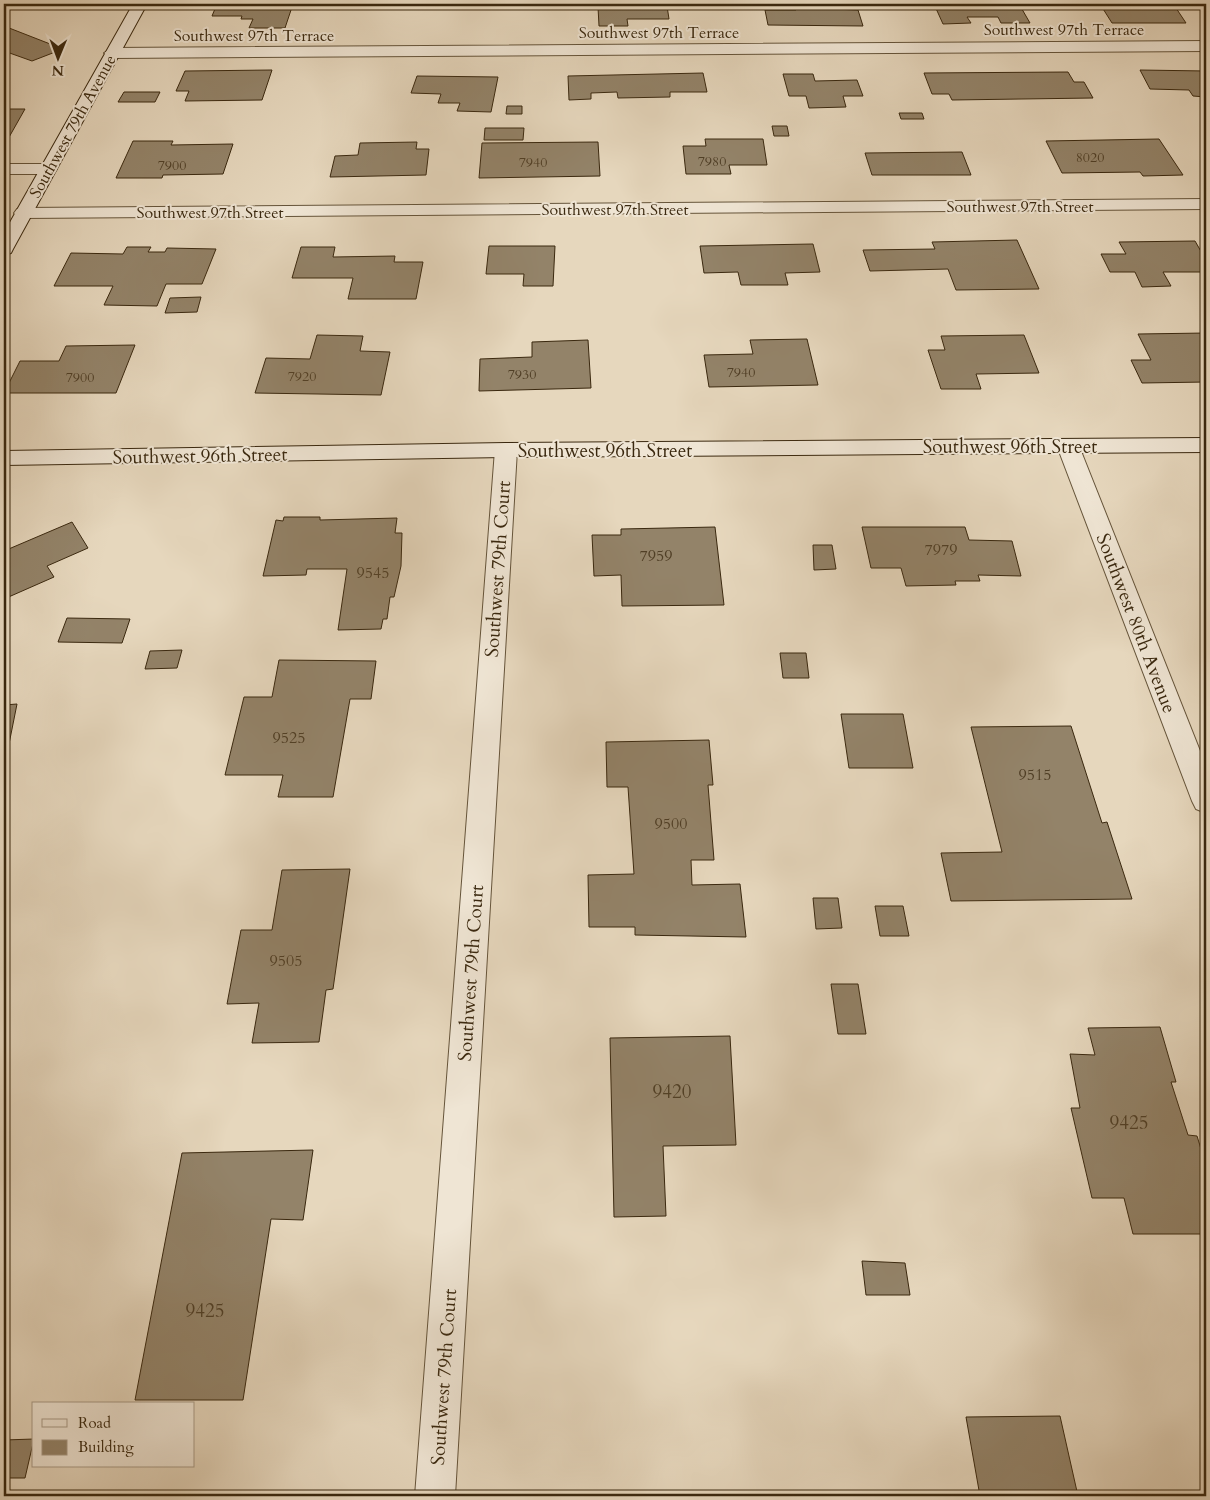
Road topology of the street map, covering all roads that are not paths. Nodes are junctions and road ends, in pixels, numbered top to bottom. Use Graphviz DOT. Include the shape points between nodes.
graph roads {
  1 [pos="140,4"];
  2 [pos="1206,46"];
  3 [pos="112,53"];
  4 [pos="4,169"];
  5 [pos="48,169"];
  6 [pos="1206,204"];
  7 [pos="23,213"];
  8 [pos="4,249"];
  9 [pos="1206,445"];
  10 [pos="1068,446"];
  11 [pos="506,450"];
  12 [pos="4,458"];
  13 [pos="1206,801"];
  14 [pos="435,1496"];
  1 -- 3 [label="street, Southwest 79th Avenue"];
  2 -- 3 [label="street, Southwest 97th Terrace"];
  3 -- 5 [label="street, Southwest 79th Avenue"];
  4 -- 5 [label="street"];
  5 -- 7 [label="street, Southwest 79th Avenue"];
  6 -- 7 [label="street, Southwest 97th Street"];
  7 -- 8 [label="street, Southwest 79th Avenue"];
  9 -- 10 [label="street, Southwest 96th Street"];
  10 -- 11 [label="street, Southwest 96th Street"];
  10 -- 13 [label="street, Southwest 80th Avenue"];
  11 -- 12 [label="street, Southwest 96th Street"];
  11 -- 14 [label="street, Southwest 79th Court"];
}
